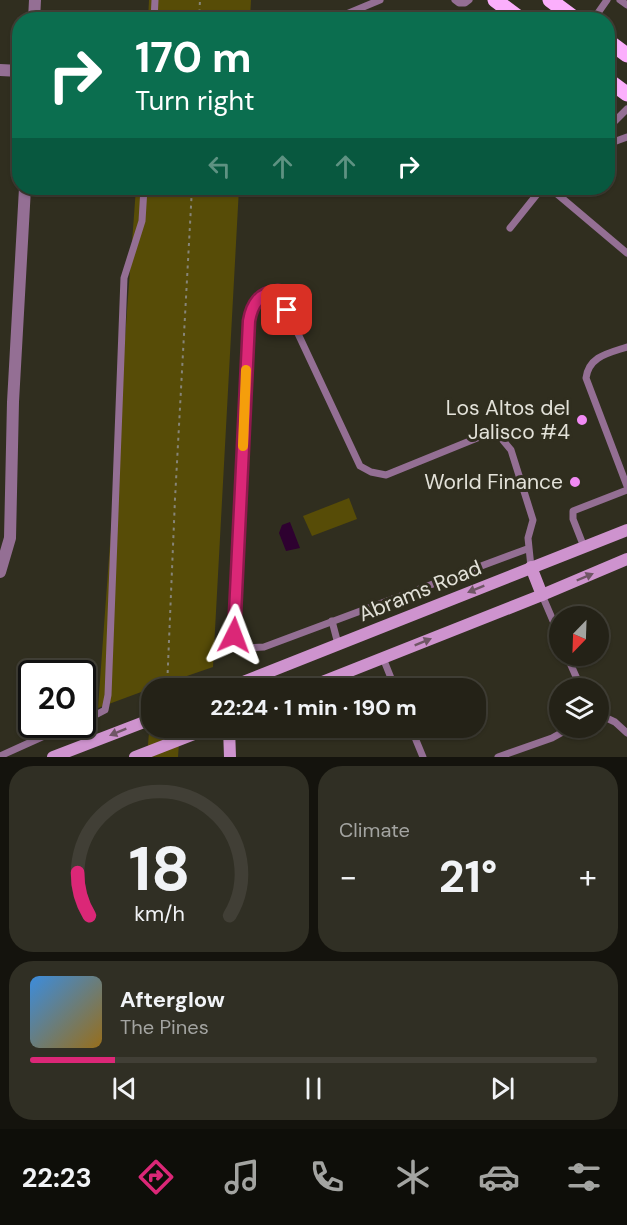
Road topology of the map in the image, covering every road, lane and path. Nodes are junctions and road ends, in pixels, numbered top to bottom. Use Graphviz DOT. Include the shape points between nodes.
graph roads {
  1 [pos="380,0"];
  2 [pos="455,0"];
  3 [pos="469,0"];
  4 [pos="495,0"];
  5 [pos="550,0"];
  6 [pos="620,0"];
  7 [pos="627,5"];
  8 [pos="351,12"];
  9 [pos="511,12"];
  10 [pos="567,12"];
  11 [pos="627,109"];
  12 [pos="615,121"];
  13 [pos="25,195"];
  14 [pos="144,195"];
  15 [pos="192,195"];
  16 [pos="536,195"];
  17 [pos="558,195"];
  18 [pos="510,228"];
  19 [pos="627,253"];
  20 [pos="627,346"];
  21 [pos="627,488"];
  22 [pos="627,530"];
  23 [pos="584,547"];
  24 [pos="527,549"];
  25 [pos="627,559"];
  26 [pos="531,567"];
  27 [pos="0,572"];
  28 [pos="542,595"];
  29 [pos="549,611"];
  30 [pos="332,621"];
  31 [pos="338,644"];
  32 [pos="383,658"];
  33 [pos="167,678"];
  34 [pos="253,678"];
  35 [pos="332,678"];
  36 [pos="391,678"];
  37 [pos="96,715"];
  38 [pos="609,719"];
  39 [pos="141,723"];
  40 [pos="627,733"];
  41 [pos="38,738"];
  42 [pos="183,738"];
  43 [pos="230,738"];
  44 [pos="415,738"];
  45 [pos="552,738"];
  46 [pos="0,756"];
  47 [pos="53,757"];
  48 [pos="135,757"];
  49 [pos="230,757"];
  50 [pos="423,757"];
  51 [pos="498,757"];
  1 -- 8 [label="lane"];
  2 -- 3 [label="lane"];
  4 -- 9 [label="main road"];
  5 -- 10 [label="main road"];
  6 -- 7 [label="lane"];
  11 -- 12 [label="lane"];
  13 -- 27 [label="street" via="10,538"];
  14 -- 37 [label="lane" via="142,221 124,278 108,695 105,710"];
  15 -- 33 [label="path"];
  16 -- 18 [label="lane"];
  17 -- 19 [label="lane"];
  20 -- 21 [label="lane" via="594,360 586,378"];
  21 -- 23 [label="lane" via="573,511"];
  22 -- 23 [label="main road, Abrams Road"];
  23 -- 26 [label="main road, Abrams Road"];
  24 -- 26 [label="lane"];
  24 -- 30 [label="lane"];
  24 -- 30 [label="lane" via="533,520 512,450 501,438 487,434 386,475 360,466 278,291 268,292 251,307 249,321 234,635 243,648 264,647"];
  28 -- 25 [label="main road, one-way"];
  26 -- 28 [label="main road"];
  26 -- 31 [label="main road, Abrams Road, one-way"];
  28 -- 29 [label="lane"];
  32 -- 28 [label="main road, one-way"];
  30 -- 31 [label="lane"];
  31 -- 34 [label="main road, Abrams Road"];
  32 -- 35 [label="main road"];
  32 -- 36 [label="lane"];
  38 -- 40 [label="lane"];
  39 -- 47 [label="main road, one-way"];
  41 -- 46 [label="lane"];
  42 -- 48 [label="main road, bridge"];
  43 -- 49 [label="main road"];
  44 -- 50 [label="lane"];
  45 -- 51 [label="lane"];
}
